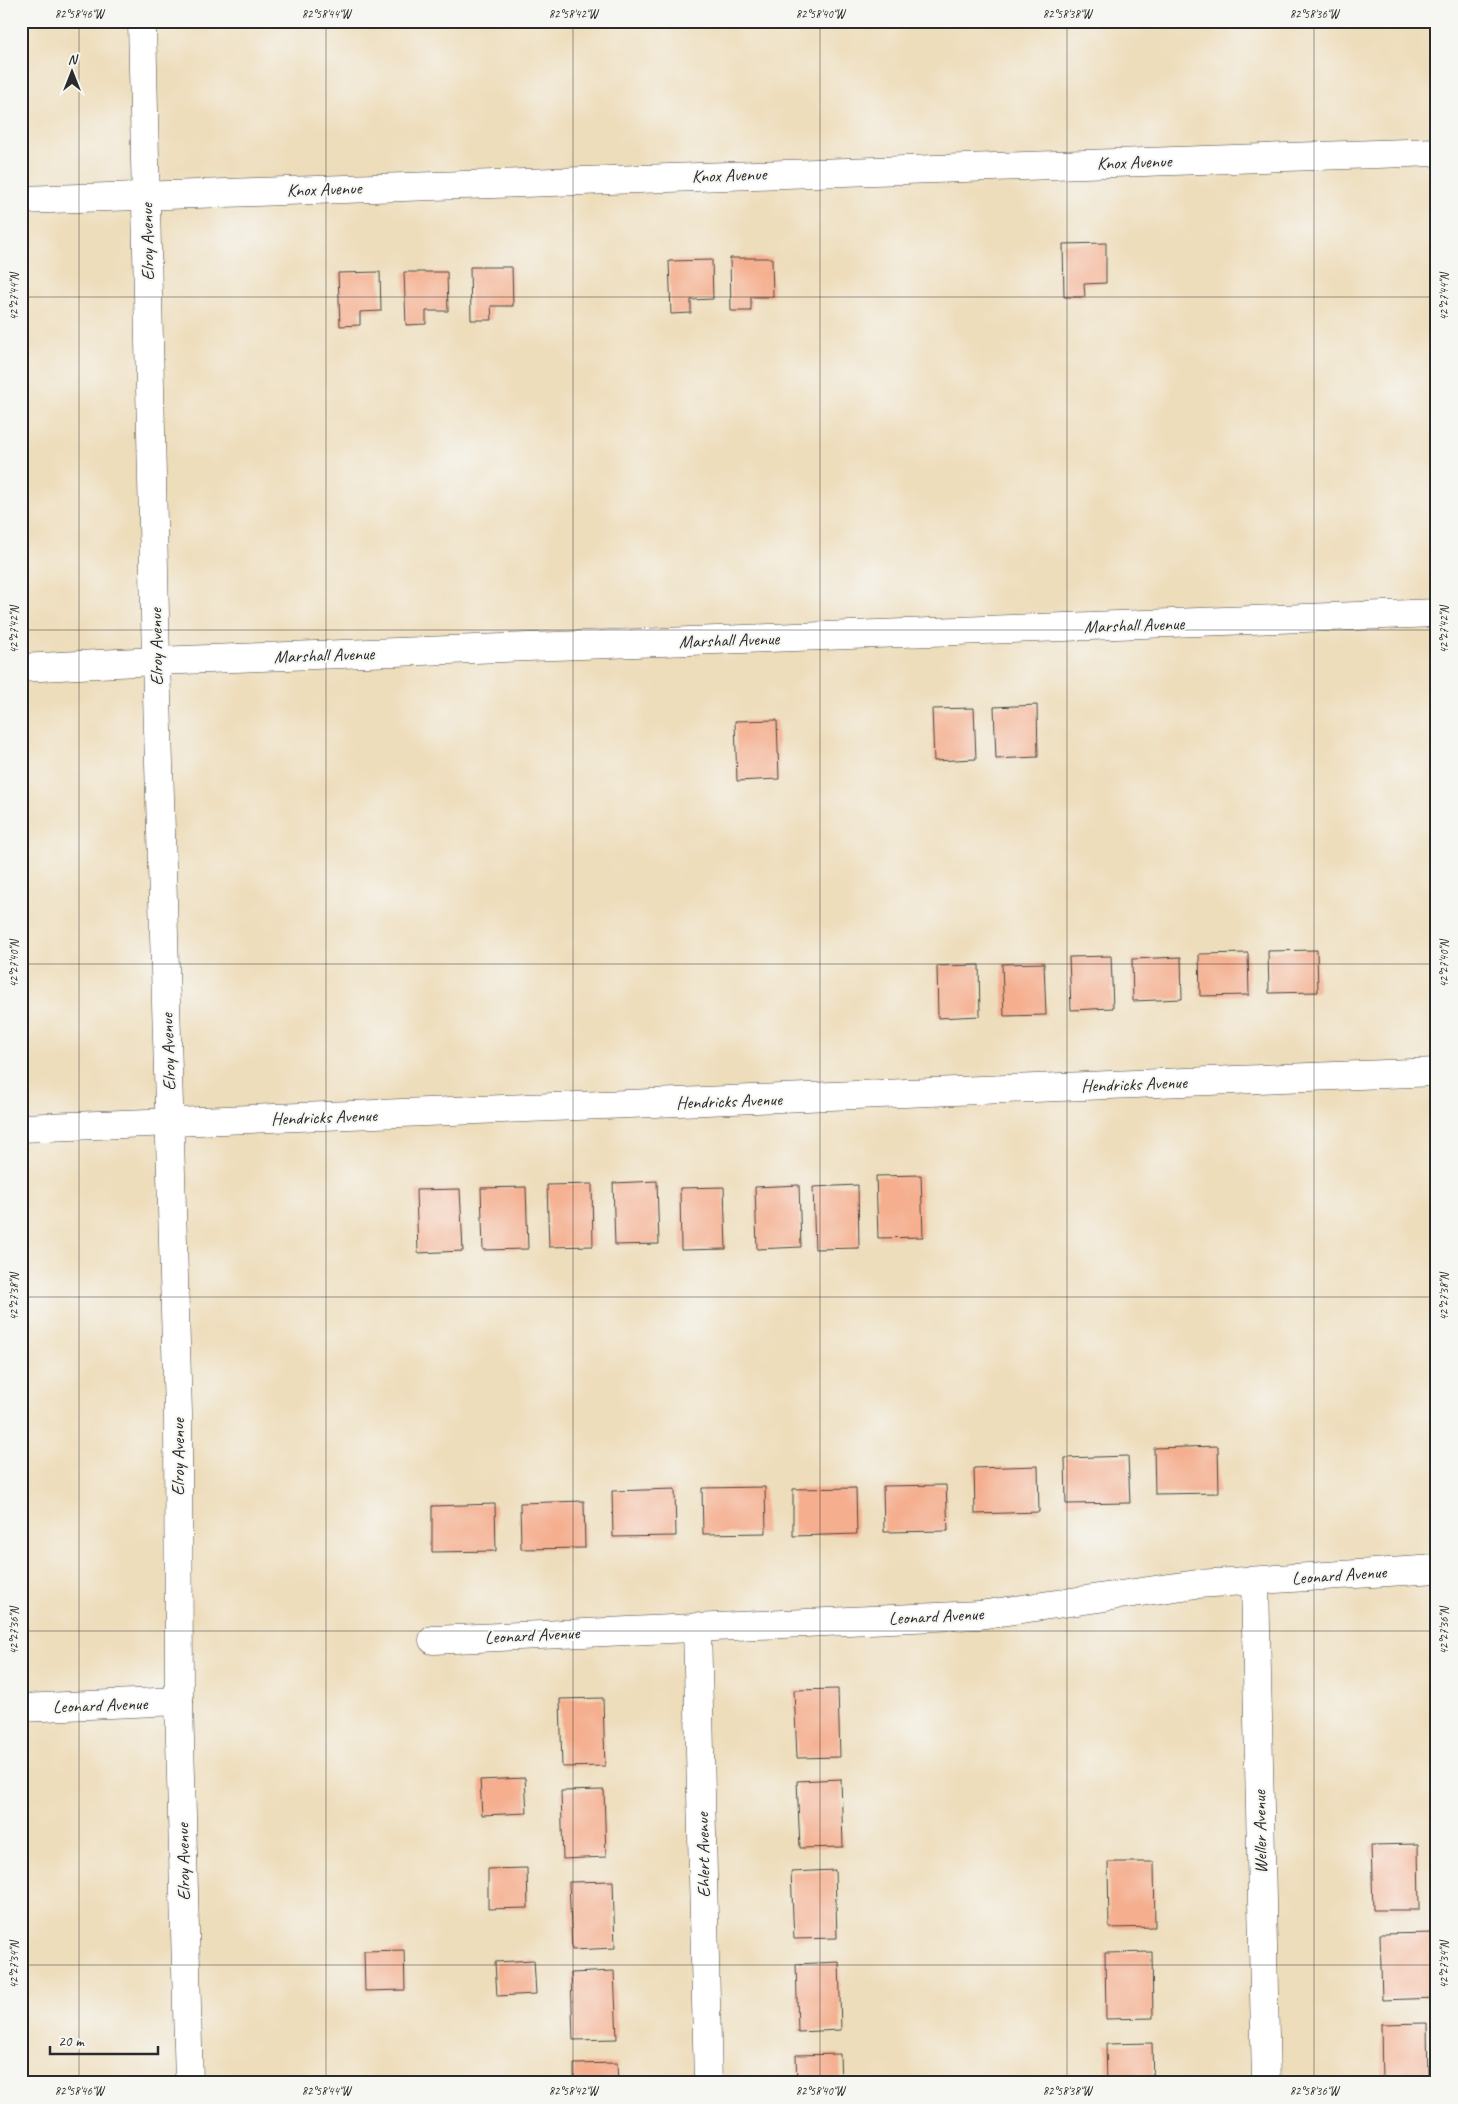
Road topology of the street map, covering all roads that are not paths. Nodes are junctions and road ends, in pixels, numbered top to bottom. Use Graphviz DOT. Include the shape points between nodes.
graph roads {
  1 [pos="142,21"];
  2 [pos="1437,152"];
  3 [pos="146,195"];
  4 [pos="21,200"];
  5 [pos="1437,613"];
  6 [pos="156,661"];
  7 [pos="21,668"];
  8 [pos="1437,1072"];
  9 [pos="171,1123"];
  10 [pos="21,1128"];
  11 [pos="1437,1569"];
  12 [pos="1254,1581"];
  13 [pos="698,1627"];
  14 [pos="433,1640"];
  15 [pos="179,1701"];
  16 [pos="21,1708"];
  17 [pos="188,2083"];
  18 [pos="708,2083"];
  19 [pos="1266,2083"];
  1 -- 3 [label="street, Elroy Avenue"];
  2 -- 3 [label="street, Knox Avenue"];
  3 -- 4 [label="street, Knox Avenue"];
  3 -- 6 [label="street, Elroy Avenue"];
  5 -- 6 [label="street, Marshall Avenue"];
  6 -- 7 [label="street, Marshall Avenue"];
  6 -- 9 [label="street, Elroy Avenue"];
  8 -- 9 [label="street, Hendricks Avenue"];
  9 -- 10 [label="street, Hendricks Avenue"];
  9 -- 15 [label="street, Elroy Avenue" via="178,1413"];
  11 -- 12 [label="street, Leonard Avenue"];
  12 -- 13 [label="street, Leonard Avenue" via="1197,1584 979,1615"];
  12 -- 19 [label="street, Weller Avenue"];
  13 -- 14 [label="street, Leonard Avenue"];
  13 -- 18 [label="street, Ehlert Avenue"];
  15 -- 16 [label="street, Leonard Avenue"];
  15 -- 17 [label="street, Elroy Avenue"];
}
